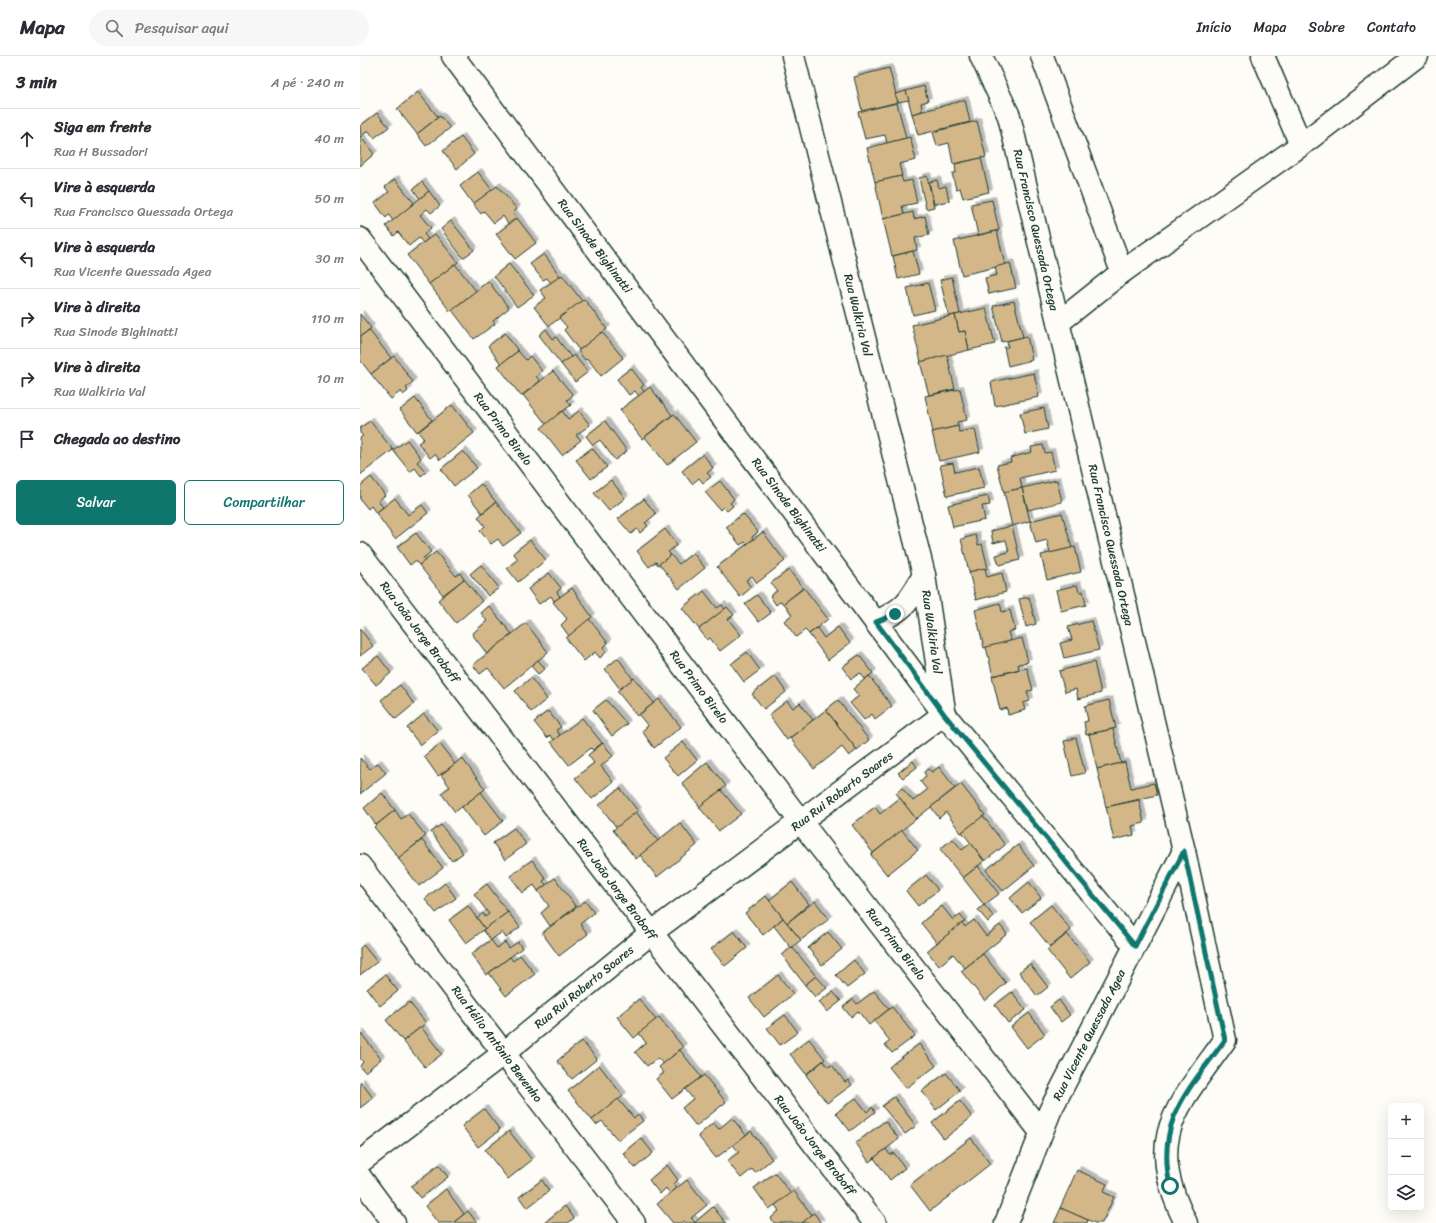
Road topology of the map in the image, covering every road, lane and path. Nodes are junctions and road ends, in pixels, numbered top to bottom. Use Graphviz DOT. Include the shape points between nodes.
graph roads {
  1 [pos="453,56"];
  2 [pos="793,56"];
  3 [pos="981,56"];
  4 [pos="1042,56"];
  5 [pos="1262,56"];
  6 [pos="1417,56"];
  7 [pos="1301,145"];
  8 [pos="360,239"];
  9 [pos="1122,272"];
  10 [pos="1058,323"];
  11 [pos="360,554"];
  12 [pos="924,575"];
  13 [pos="876,622"];
  14 [pos="944,714"];
  15 [pos="801,822"];
  16 [pos="1184,851"];
  17 [pos="360,866"];
  18 [pos="651,933"];
  19 [pos="1135,946"];
  20 [pos="504,1053"];
  21 [pos="1041,1132"];
  22 [pos="360,1162"];
  23 [pos="360,1177"];
  24 [pos="394,1223"];
  25 [pos="634,1223"];
  26 [pos="875,1223"];
  27 [pos="1006,1223"];
  28 [pos="1186,1223"];
  1 -- 13 [label="street, Rua Sinode Bighinatti"];
  2 -- 12 [label="street, Rua Walkiria Val"];
  3 -- 10 [label="street, Rua Francisco Quessada Ortega" via="1009,116"];
  4 -- 9 [label="street"];
  5 -- 7 [label="street"];
  6 -- 7 [label="street"];
  7 -- 9 [label="street"];
  8 -- 15 [label="street, Rua Primo Birelo"];
  9 -- 10 [label="street"];
  10 -- 16 [label="street, Rua Francisco Quessada Ortega"];
  11 -- 18 [label="street, Rua João Jorge Broboff"];
  12 -- 13 [label="street, Rua Walkiria Val" via="912,598 895,614"];
  12 -- 14 [label="street, Rua Walkiria Val"];
  13 -- 14 [label="street, Rua Sinode Bighinatti"];
  14 -- 15 [label="street, Rua Rui Roberto Soares"];
  14 -- 19 [label="street, Rua Sinode Bighinatti"];
  15 -- 18 [label="street, Rua Rui Roberto Soares"];
  15 -- 21 [label="street, Rua Primo Birelo"];
  16 -- 19 [label="street, Rua Vicente Quessada Agea"];
  16 -- 28 [label="street, Rua Francisco Quessada Ortega" via="1225,1040 1174,1112 1168,1134 1166,1168 1175,1199"];
  17 -- 20 [label="street, Rua Hélio Antônio Bevenho"];
  18 -- 20 [label="street, Rua Rui Roberto Soares"];
  18 -- 26 [label="street, Rua João Jorge Broboff"];
  19 -- 21 [label="street, Rua Vicente Quessada Agea"];
  20 -- 22 [label="street, Rua Rui Roberto Soares"];
  20 -- 25 [label="street, Rua Hélio Antônio Bevenho"];
  21 -- 27 [label="street, Rua Vicente Quessada Agea"];
  23 -- 24 [label="street"];
}
